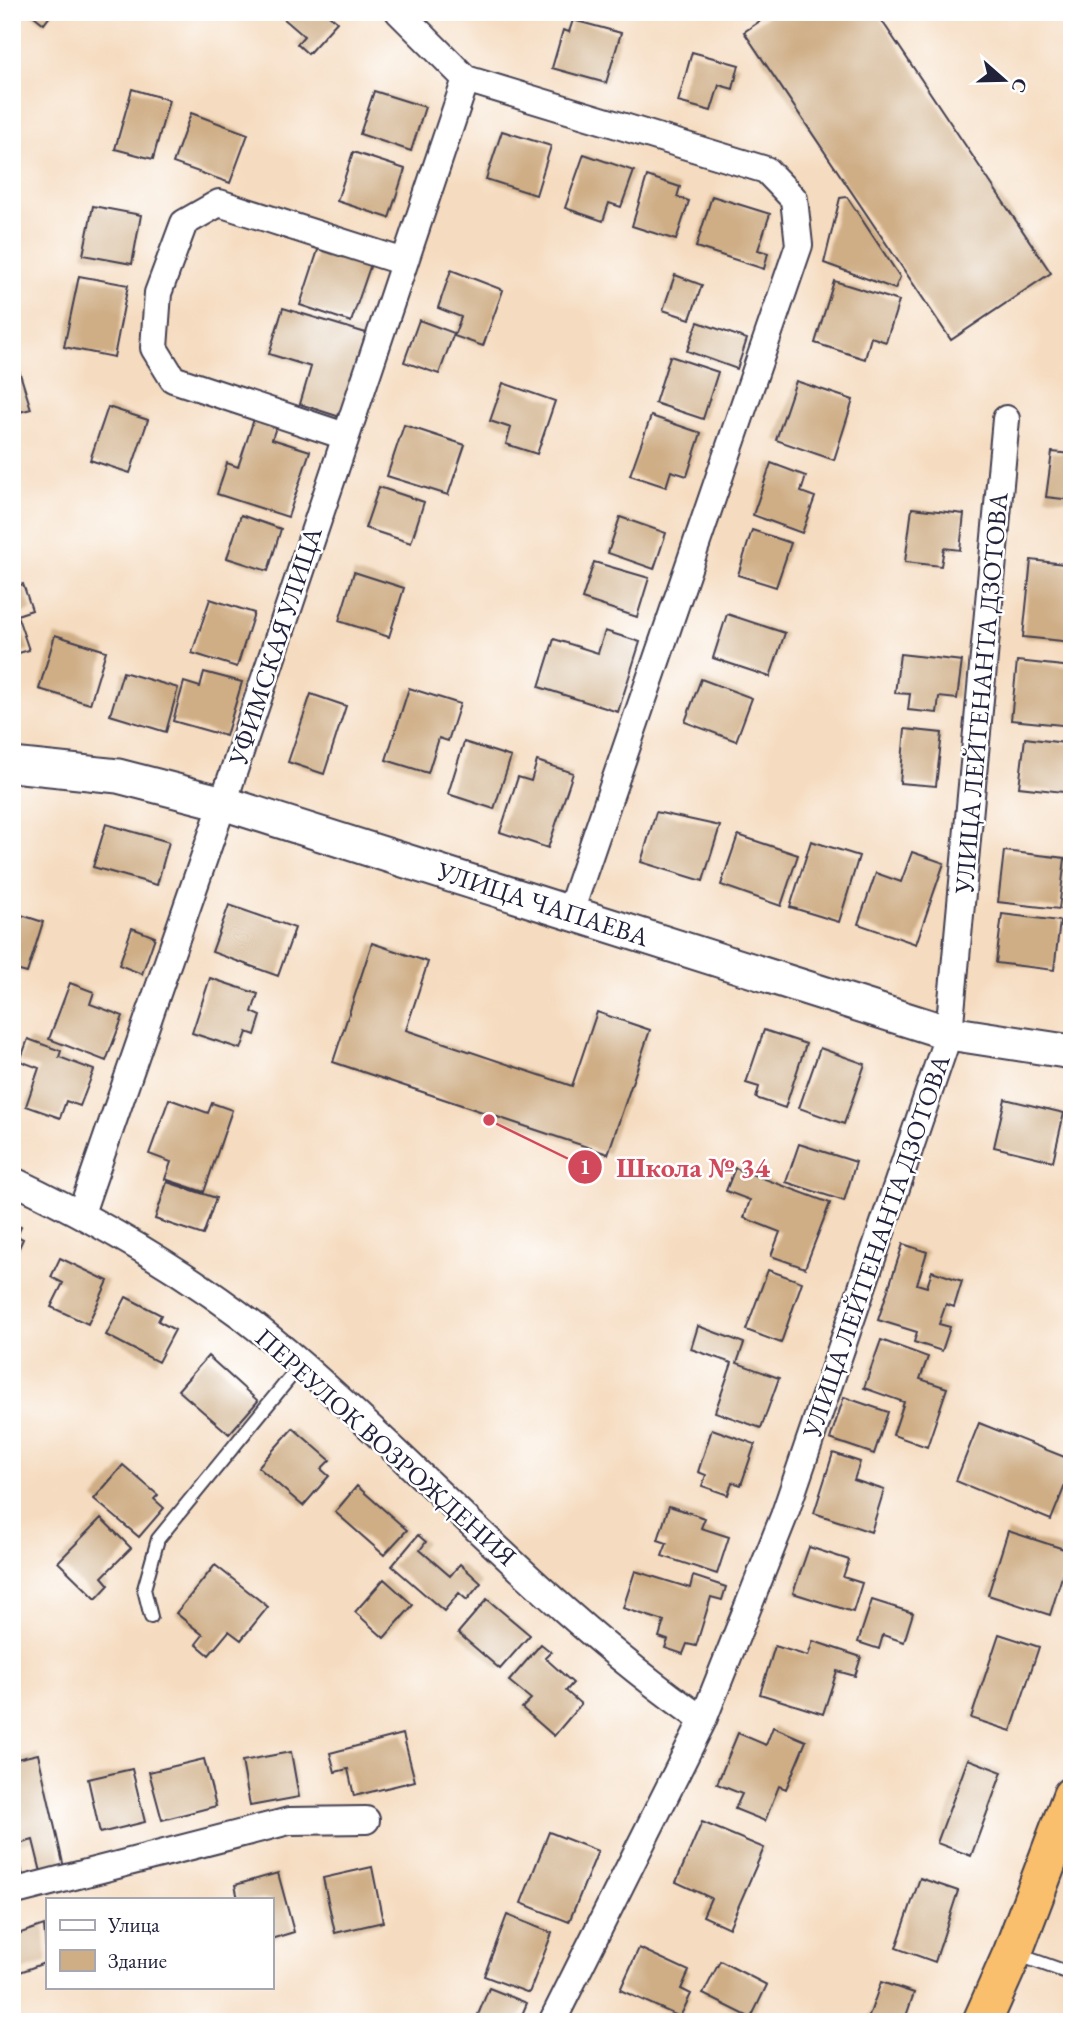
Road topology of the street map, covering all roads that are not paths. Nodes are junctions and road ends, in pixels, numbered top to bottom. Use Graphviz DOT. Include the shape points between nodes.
graph roads {
  1 [pos="399,12"];
  2 [pos="466,79"];
  3 [pos="404,262"];
  4 [pos="1006,419"];
  5 [pos="345,436"];
  6 [pos="12,765"];
  7 [pos="223,803"];
  8 [pos="570,912"];
  9 [pos="949,1033"];
  10 [pos="1072,1052"];
  11 [pos="12,1181"];
  12 [pos="81,1213"];
  13 [pos="301,1364"];
  14 [pos="151,1616"];
  15 [pos="703,1720"];
  16 [pos="1072,1796"];
  17 [pos="366,1820"];
  18 [pos="12,1892"];
  19 [pos="1013,1952"];
  20 [pos="1072,1973"];
  21 [pos="552,2022"];
  22 [pos="982,2022"];
  1 -- 2 [label="street"];
  2 -- 3 [label="street, УФИМСКАЯ УЛИЦА"];
  2 -- 8 [label="street" via="766,170 793,199 799,245"];
  3 -- 5 [label="street, УФИМСКАЯ УЛИЦА"];
  3 -- 5 [label="street" via="219,203 184,223 158,293 154,348 173,379"];
  4 -- 9 [label="street, УЛИЦА ЛЕЙТЕНАНТА ДЗОТОВА"];
  5 -- 7 [label="street, УФИМСКАЯ УЛИЦА"];
  6 -- 7 [label="street, УЛИЦА ЧАПАЕВА" via="118,776"];
  7 -- 8 [label="street, УЛИЦА ЧАПАЕВА"];
  7 -- 12 [label="street, УФИМСКАЯ УЛИЦА"];
  8 -- 9 [label="street, УЛИЦА ЧАПАЕВА"];
  9 -- 10 [label="street, УЛИЦА ЧАПАЕВА"];
  9 -- 15 [label="street, УЛИЦА ЛЕЙТЕНАНТА ДЗОТОВА" via="784,1516"];
  11 -- 12 [label="street, ПЕРЕУЛОК ВОЗРОЖДЕНИЯ"];
  12 -- 13 [label="street, ПЕРЕУЛОК ВОЗРОЖДЕНИЯ" via="211,1294"];
  13 -- 14 [label="lane" via="158,1539 144,1589"];
  13 -- 15 [label="street, ПЕРЕУЛОК ВОЗРОЖДЕНИЯ" via="646,1681"];
  15 -- 21 [label="street, УЛИЦА ЛЕЙТЕНАНТА ДЗОТОВА"];
  16 -- 19 [label="highway"];
  17 -- 18 [label="street" via="289,1821"];
  19 -- 20 [label="lane"];
  19 -- 22 [label="highway"];
}
